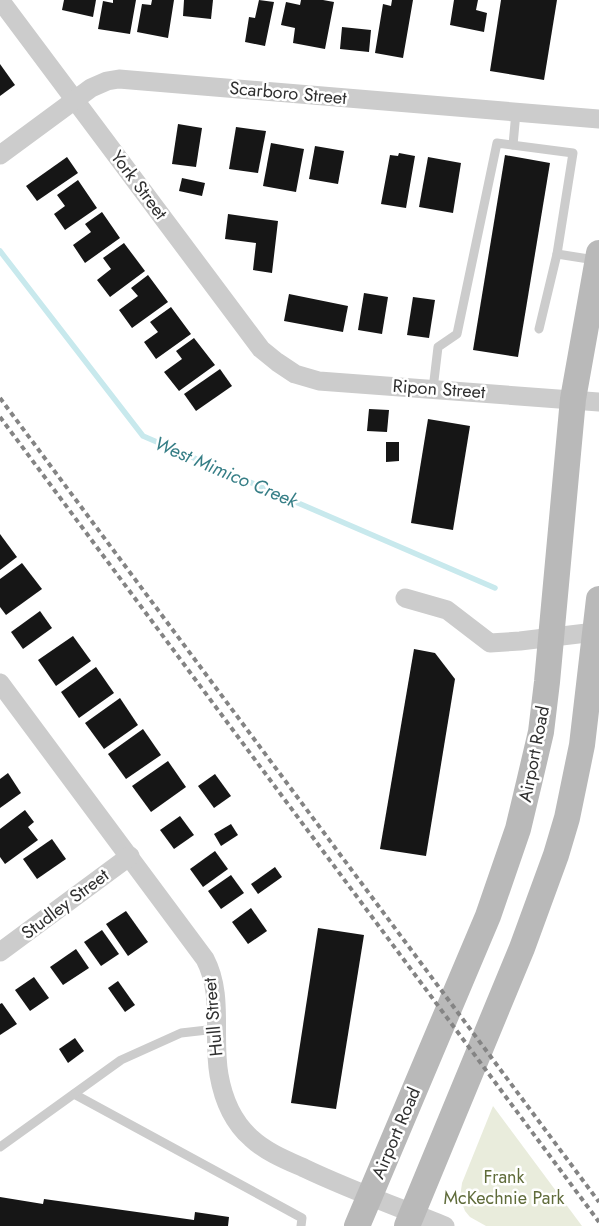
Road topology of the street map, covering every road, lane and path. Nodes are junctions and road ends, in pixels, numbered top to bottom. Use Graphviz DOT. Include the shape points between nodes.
graph roads {
  1 [pos="0,0"];
  2 [pos="75,99"];
  3 [pos="516,112"];
  4 [pos="599,119"];
  5 [pos="512,145"];
  6 [pos="0,155"];
  7 [pos="557,254"];
  8 [pos="598,258"];
  9 [pos="539,329"];
  10 [pos="281,365"];
  11 [pos="433,389"];
  12 [pos="573,399"];
  13 [pos="599,402"];
  14 [pos="404,598"];
  15 [pos="599,600"];
  16 [pos="596,632"];
  17 [pos="551,638"];
  18 [pos="0,683"];
  19 [pos="130,856"];
  20 [pos="0,952"];
  21 [pos="216,1030"];
  22 [pos="74,1094"];
  23 [pos="0,1147"];
  24 [pos="369,1196"];
  25 [pos="409,1219"];
  26 [pos="301,1226"];
  27 [pos="357,1226"];
  28 [pos="444,1226"];
  1 -- 2 [label="street, York Street"];
  2 -- 3 [label="street, Scarboro Street" via="91,88 119,79"];
  2 -- 6 [label="street, Scarboro Street"];
  2 -- 10 [label="street, York Street" via="261,349"];
  3 -- 4 [label="street, Scarboro Street"];
  3 -- 5 [label="lane"];
  5 -- 7 [label="lane" via="574,153"];
  5 -- 11 [label="lane" via="497,144 457,334 438,347"];
  7 -- 8 [label="lane"];
  7 -- 9 [label="lane"];
  8 -- 12 [label="main road, Airport Road"];
  10 -- 11 [label="street, Ripon Street" via="295,374 320,381"];
  11 -- 12 [label="street, Ripon Street"];
  12 -- 13 [label="street, Ripon Street"];
  12 -- 17 [label="main road, Airport Road"];
  14 -- 17 [label="street" via="447,610 490,643"];
  15 -- 16 [label="main road"];
  16 -- 17 [label="street"];
  16 -- 25 [label="main road" via="582,745 556,855 522,948"];
  17 -- 24 [label="main road, Airport Road" via="541,732 518,829 474,950"];
  18 -- 19 [label="street, Hull Street"];
  19 -- 20 [label="street, Studley Street"];
  19 -- 21 [label="street, Hull Street" via="208,965 215,991"];
  21 -- 22 [label="lane" via="181,1033 172,1037 121,1060"];
  21 -- 24 [label="street, Hull Street" via="216,1057 222,1089 233,1115 251,1138 285,1159"];
  22 -- 23 [label="lane"];
  22 -- 26 [label="lane" via="302,1218"];
  24 -- 25 [label="street, Hull Street"];
  24 -- 27 [label="main road, Airport Road"];
  25 -- 28 [label="street, Hull Street"];
}
